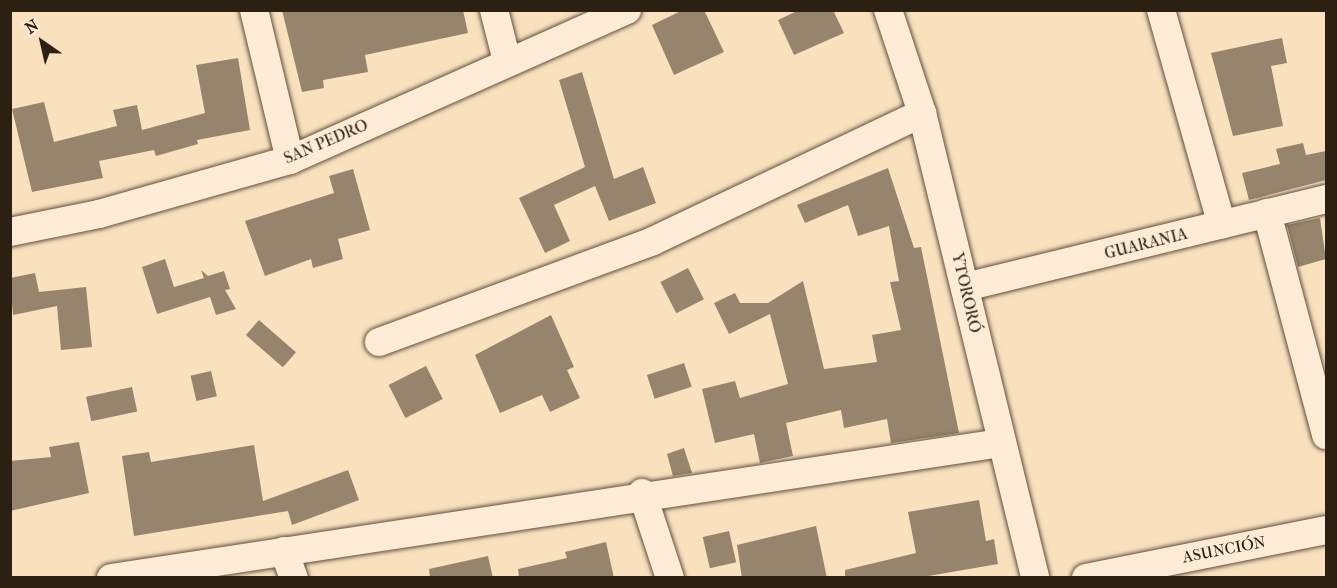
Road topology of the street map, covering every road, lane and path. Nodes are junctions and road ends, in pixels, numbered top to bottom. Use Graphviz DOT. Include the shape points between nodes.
graph roads {
  1 [pos="254,10"];
  2 [pos="494,10"];
  3 [pos="627,10"];
  4 [pos="888,10"];
  5 [pos="1161,10"];
  6 [pos="507,61"];
  7 [pos="922,113"];
  8 [pos="290,160"];
  9 [pos="1326,199"];
  10 [pos="1267,213"];
  11 [pos="1222,225"];
  12 [pos="10,232"];
  13 [pos="965,287"];
  14 [pos="379,342"];
  15 [pos="1326,435"];
  16 [pos="1000,443"];
  17 [pos="642,493"];
  18 [pos="1326,530"];
  19 [pos="285,551"];
  20 [pos="111,578"];
  21 [pos="294,578"];
  22 [pos="670,578"];
  23 [pos="1035,578"];
  24 [pos="1086,578"];
  1 -- 8 [label="street"];
  2 -- 6 [label="street"];
  3 -- 6 [label="street, SAN PEDRO"];
  4 -- 7 [label="street, YTORORÓ"];
  5 -- 11 [label="street"];
  6 -- 8 [label="street, SAN PEDRO"];
  7 -- 13 [label="street, YTORORÓ"];
  7 -- 14 [label="street" via="653,241"];
  8 -- 12 [label="street, SAN PEDRO" via="99,214"];
  9 -- 10 [label="street, GUARANIA"];
  10 -- 11 [label="street, GUARANIA"];
  10 -- 15 [label="street"];
  11 -- 13 [label="street, GUARANIA"];
  13 -- 16 [label="street, YTORORÓ"];
  16 -- 17 [label="street"];
  16 -- 23 [label="street, YTORORÓ"];
  17 -- 19 [label="street"];
  17 -- 22 [label="street"];
  18 -- 24 [label="street, ASUNCIÓN"];
  19 -- 20 [label="street"];
  19 -- 21 [label="street"];
}
